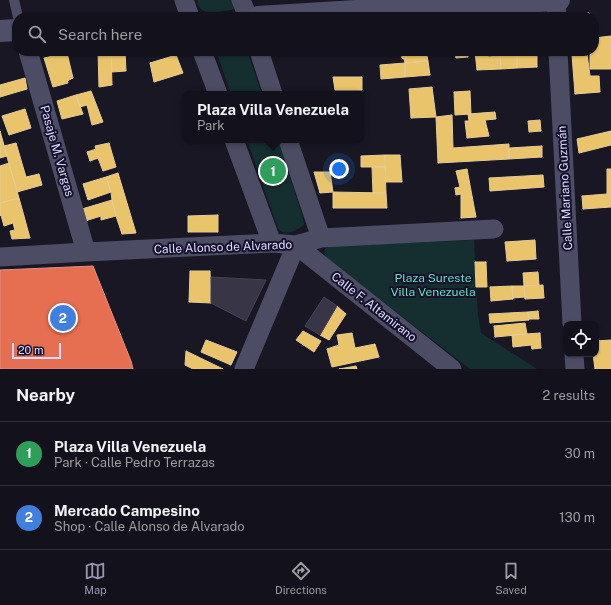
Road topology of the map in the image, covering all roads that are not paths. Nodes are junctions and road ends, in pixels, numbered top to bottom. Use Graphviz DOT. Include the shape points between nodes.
graph roads {
  1 [pos="14,0"];
  2 [pos="184,0"];
  3 [pos="241,0"];
  4 [pos="556,0"];
  5 [pos="559,0"];
  6 [pos="420,3"];
  7 [pos="17,12"];
  8 [pos="188,12"];
  9 [pos="246,12"];
  10 [pos="316,12"];
  11 [pos="557,12"];
  12 [pos="12,30"];
  13 [pos="0,31"];
  14 [pos="29,56"];
  15 [pos="204,56"];
  16 [pos="261,56"];
  17 [pos="558,56"];
  18 [pos="217,91"];
  19 [pos="272,91"];
  20 [pos="235,143"];
  21 [pos="289,143"];
  22 [pos="494,229"];
  23 [pos="320,238"];
  24 [pos="272,243"];
  25 [pos="296,245"];
  26 [pos="86,252"];
  27 [pos="0,257"];
  28 [pos="572,321"];
  29 [pos="574,357"];
  30 [pos="244,369"];
  31 [pos="452,369"];
  32 [pos="575,369"];
  1 -- 7 [label="lane"];
  2 -- 8 [label="street"];
  3 -- 9 [label="street"];
  4 -- 5 [label="street"];
  4 -- 6 [label="street"];
  4 -- 11 [label="street"];
  6 -- 10 [label="street"];
  12 -- 13 [label="street"];
  14 -- 26 [label="street, Pasaje M. Vargas"];
  15 -- 18 [label="street"];
  16 -- 19 [label="street"];
  17 -- 28 [label="street, Calle Mariano Guzmán"];
  20 -- 24 [label="street"];
  21 -- 23 [label="street"];
  22 -- 23 [label="street, Calle Alonso de Alvarado"];
  23 -- 25 [label="street, Calle Alonso de Alvarado"];
  24 -- 25 [label="street, Calle Alonso de Alvarado"];
  24 -- 26 [label="street, Calle Alonso de Alvarado"];
  25 -- 30 [label="street"];
  25 -- 31 [label="street, Calle F. Altamirano"];
  26 -- 27 [label="street, Calle Alonso de Alvarado"];
  29 -- 32 [label="street"];
}
